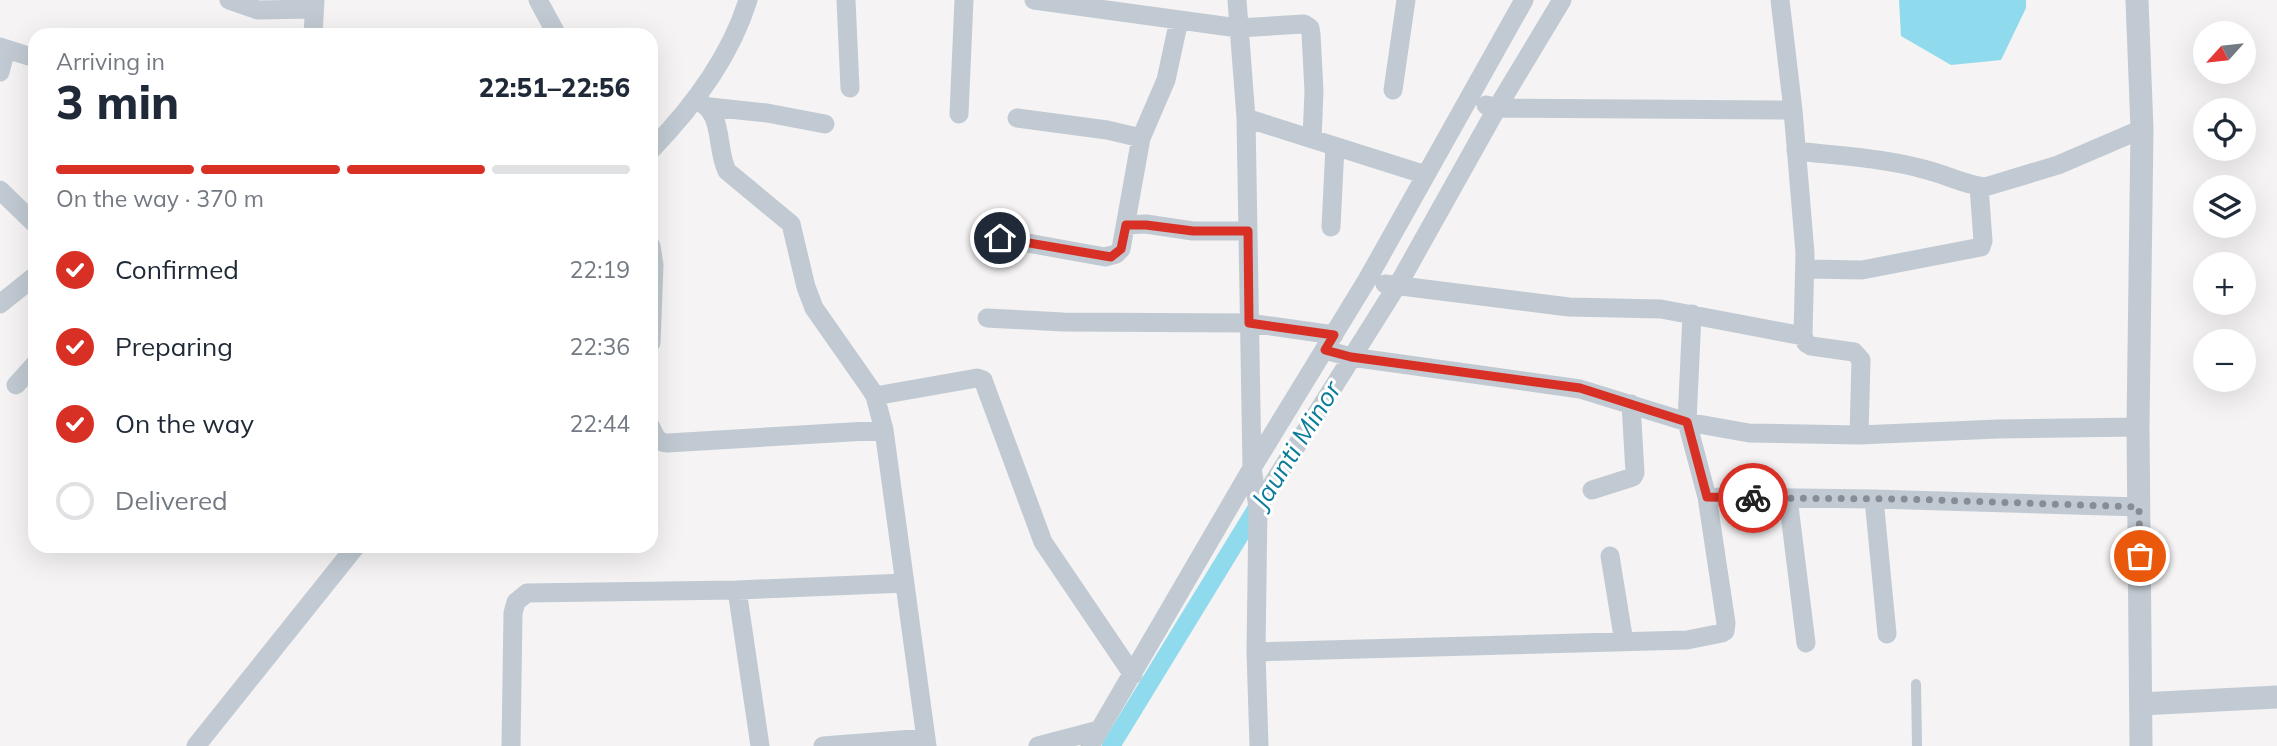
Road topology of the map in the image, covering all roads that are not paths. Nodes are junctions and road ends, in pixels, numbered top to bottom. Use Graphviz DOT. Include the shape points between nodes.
graph roads {
  1 [pos="229,0"];
  2 [pos="538,0"];
  3 [pos="748,0"];
  4 [pos="846,0"];
  5 [pos="964,0"];
  6 [pos="1034,0"];
  7 [pos="1237,0"];
  8 [pos="1406,0"];
  9 [pos="1524,0"];
  10 [pos="1562,0"];
  11 [pos="1780,0"];
  12 [pos="2137,0"];
  13 [pos="315,4"];
  14 [pos="1179,20"];
  15 [pos="313,28"];
  16 [pos="553,28"];
  17 [pos="1238,28"];
  18 [pos="3,48"];
  19 [pos="28,56"];
  20 [pos="0,72"];
  21 [pos="850,88"];
  22 [pos="1393,90"];
  23 [pos="703,104"];
  24 [pos="1483,104"];
  25 [pos="1793,110"];
  26 [pos="959,114"];
  27 [pos="1017,118"];
  28 [pos="1246,118"];
  29 [pos="825,124"];
  30 [pos="2142,129"];
  31 [pos="1141,138"];
  32 [pos="1312,139"];
  33 [pos="658,144"];
  34 [pos="1335,146"];
  35 [pos="1796,151"];
  36 [pos="1426,175"];
  37 [pos="1979,186"];
  38 [pos="3,199"];
  39 [pos="28,219"];
  40 [pos="1126,225"];
  41 [pos="1331,226"];
  42 [pos="1248,231"];
  43 [pos="1000,238"];
  44 [pos="1806,269"];
  45 [pos="28,282"];
  46 [pos="1381,283"];
  47 [pos="0,304"];
  48 [pos="1692,314"];
  49 [pos="987,318"];
  50 [pos="1249,323"];
  51 [pos="1803,336"];
  52 [pos="1338,350"];
  53 [pos="28,372"];
  54 [pos="16,385"];
  55 [pos="875,396"];
  56 [pos="1631,404"];
  57 [pos="1687,422"];
  58 [pos="2138,427"];
  59 [pos="884,430"];
  60 [pos="1859,435"];
  61 [pos="658,440"];
  62 [pos="1255,489"];
  63 [pos="1592,489"];
  64 [pos="1707,497"];
  65 [pos="1788,498"];
  66 [pos="1874,499"];
  67 [pos="2139,507"];
  68 [pos="350,553"];
  69 [pos="1610,556"];
  70 [pos="905,583"];
  71 [pos="737,590"];
  72 [pos="1887,634"];
  73 [pos="1624,642"];
  74 [pos="1806,643"];
  75 [pos="1256,652"];
  76 [pos="1133,675"];
  77 [pos="1916,684"];
  78 [pos="2277,697"];
  79 [pos="2141,704"];
  80 [pos="1094,738"];
  81 [pos="926,742"];
  82 [pos="196,746"];
  83 [pos="511,746"];
  84 [pos="760,746"];
  85 [pos="823,746"];
  86 [pos="1038,746"];
  87 [pos="1259,746"];
  88 [pos="1917,746"];
  89 [pos="2141,746"];
  1 -- 13 [label="street" via="258,10"];
  2 -- 16 [label="street"];
  3 -- 23 [label="street"];
  4 -- 21 [label="street"];
  5 -- 26 [label="street"];
  6 -- 14 [label="street"];
  7 -- 17 [label="street"];
  8 -- 22 [label="street"];
  9 -- 24 [label="street"];
  10 -- 24 [label="street"];
  11 -- 25 [label="street"];
  12 -- 30 [label="street"];
  13 -- 15 [label="street"];
  14 -- 17 [label="street"];
  14 -- 31 [label="street" via="1166,80"];
  17 -- 28 [label="street"];
  17 -- 32 [label="street" via="1304,24 1310,28"];
  18 -- 19 [label="street"];
  18 -- 20 [label="street"];
  23 -- 29 [label="street"];
  23 -- 33 [label="street"];
  23 -- 55 [label="street" via="715,116 727,171 791,224 814,308"];
  24 -- 25 [label="street"];
  24 -- 36 [label="street"];
  24 -- 46 [label="street"];
  25 -- 35 [label="street"];
  27 -- 31 [label="street"];
  28 -- 32 [label="street"];
  28 -- 42 [label="street"];
  30 -- 37 [label="street" via="2058,165"];
  30 -- 58 [label="street"];
  31 -- 40 [label="street"];
  32 -- 34 [label="street"];
  34 -- 36 [label="street"];
  34 -- 41 [label="street"];
  35 -- 37 [label="street" via="1927,169"];
  35 -- 44 [label="street"];
  36 -- 46 [label="street"];
  37 -- 44 [label="street" via="1981,247 1862,270"];
  38 -- 39 [label="street"];
  40 -- 42 [label="street"];
  40 -- 43 [label="street" via="1121,249 1111,257"];
  42 -- 50 [label="street"];
  44 -- 51 [label="street"];
  45 -- 47 [label="street"];
  46 -- 48 [label="street" via="1558,306"];
  46 -- 52 [label="street"];
  46 -- 52 [label="street"];
  48 -- 51 [label="street"];
  48 -- 57 [label="street"];
  49 -- 50 [label="street"];
  50 -- 52 [label="street"];
  50 -- 62 [label="street"];
  51 -- 60 [label="street" via="1811,346 1858,354"];
  52 -- 56 [label="street" via="1580,388"];
  52 -- 62 [label="street"];
  52 -- 62 [label="street"];
  53 -- 54 [label="street"];
  55 -- 59 [label="street"];
  55 -- 76 [label="street" via="983,380 1043,542"];
  56 -- 57 [label="street"];
  56 -- 63 [label="street" via="1635,473 1625,481"];
  57 -- 60 [label="street" via="1749,433"];
  57 -- 64 [label="street"];
  58 -- 60 [label="street"];
  58 -- 67 [label="street"];
  59 -- 61 [label="street"];
  59 -- 70 [label="street"];
  62 -- 75 [label="street"];
  62 -- 76 [label="street"];
  64 -- 65 [label="street"];
  64 -- 73 [label="street" via="1725,631 1687,640"];
  65 -- 66 [label="street"];
  65 -- 74 [label="street"];
  66 -- 67 [label="street"];
  66 -- 72 [label="street"];
  67 -- 79 [label="street"];
  68 -- 82 [label="street"];
  69 -- 73 [label="street"];
  70 -- 71 [label="street"];
  70 -- 81 [label="street"];
  71 -- 83 [label="street" via="527,593 516,602 513,613"];
  71 -- 84 [label="street"];
  73 -- 75 [label="street"];
  75 -- 87 [label="street"];
  76 -- 80 [label="street"];
  77 -- 88 [label="lane"];
  78 -- 79 [label="street"];
  79 -- 89 [label="street"];
  80 -- 86 [label="street"];
  81 -- 85 [label="street"];
}
